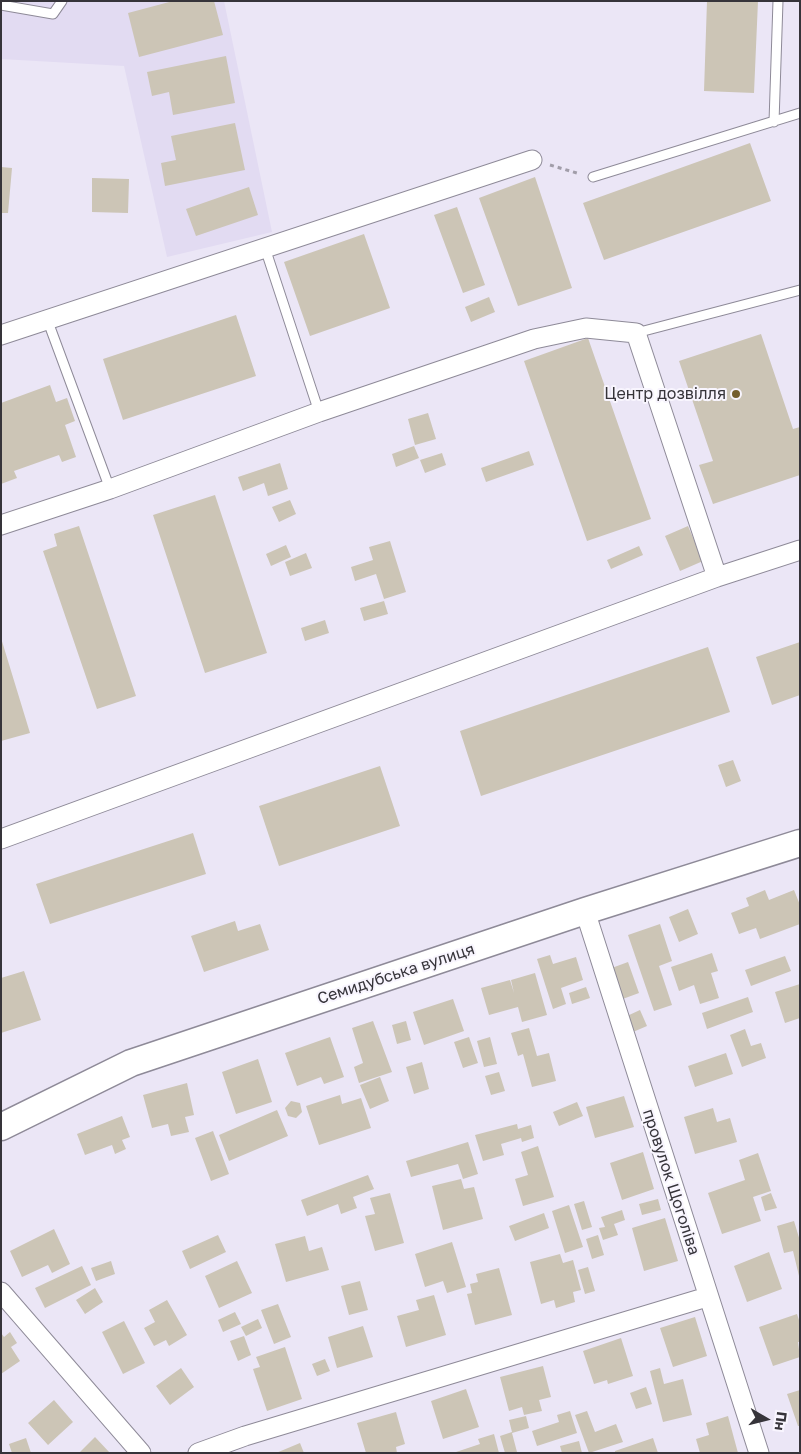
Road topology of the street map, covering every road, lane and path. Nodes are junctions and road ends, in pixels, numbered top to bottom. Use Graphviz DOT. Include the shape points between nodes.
graph roads {
  1 [pos="62,1"];
  2 [pos="778,1"];
  3 [pos="1,6"];
  4 [pos="800,113"];
  5 [pos="774,122"];
  6 [pos="532,160"];
  7 [pos="593,177"];
  8 [pos="264,248"];
  9 [pos="800,290"];
  10 [pos="48,320"];
  11 [pos="636,333"];
  12 [pos="1,334"];
  13 [pos="320,412"];
  14 [pos="110,489"];
  15 [pos="1,525"];
  16 [pos="800,550"];
  17 [pos="717,577"];
  18 [pos="1,839"];
  19 [pos="800,843"];
  20 [pos="585,911"];
  21 [pos="1,1127"];
  22 [pos="1,1292"];
  23 [pos="707,1296"];
  24 [pos="141,1453"];
  25 [pos="198,1453"];
  26 [pos="759,1453"];
  1 -- 3 [label="lane" via="54,14"];
  2 -- 5 [label="lane"];
  4 -- 5 [label="lane"];
  5 -- 7 [label="lane"];
  6 -- 7 [label="path"];
  6 -- 8 [label="street"];
  8 -- 10 [label="street"];
  8 -- 13 [label="lane"];
  9 -- 11 [label="lane"];
  10 -- 12 [label="street"];
  10 -- 14 [label="lane"];
  11 -- 13 [label="street" via="586,328 534,339"];
  11 -- 17 [label="street"];
  13 -- 14 [label="street"];
  14 -- 15 [label="street"];
  16 -- 17 [label="street"];
  17 -- 18 [label="street"];
  19 -- 20 [label="street, Семидубська вулиця"];
  20 -- 21 [label="street, Семидубська вулиця" via="131,1063"];
  20 -- 23 [label="street, провулок Щоголіва"];
  22 -- 24 [label="street"];
  23 -- 25 [label="street" via="254,1433"];
  23 -- 26 [label="street, провулок Щоголіва"];
}
